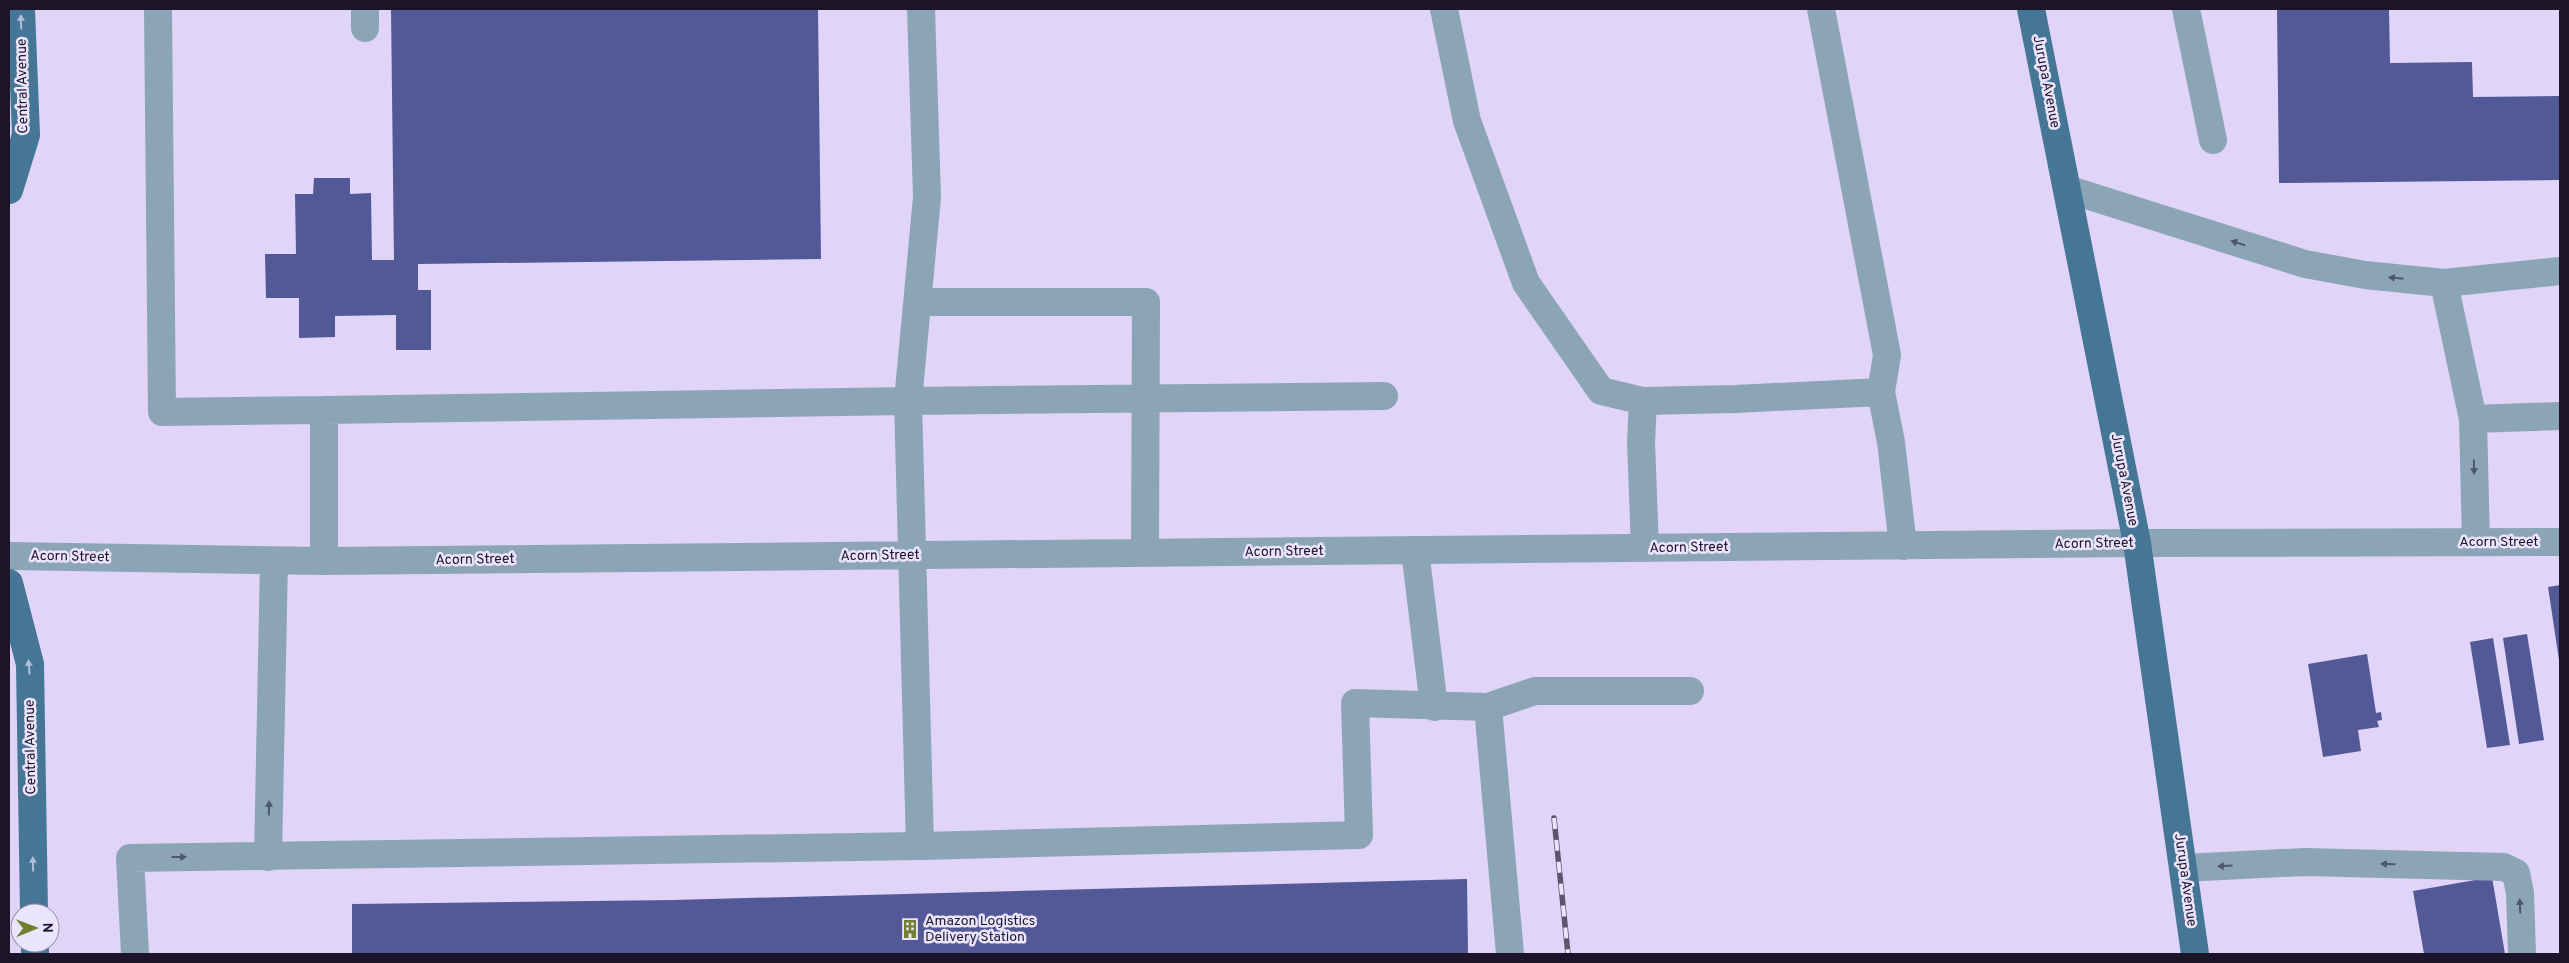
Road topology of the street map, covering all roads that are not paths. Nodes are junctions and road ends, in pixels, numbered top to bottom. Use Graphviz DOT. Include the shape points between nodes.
graph roads {
  1 [pos="21,9"];
  2 [pos="158,9"];
  3 [pos="921,9"];
  4 [pos="1444,9"];
  5 [pos="1820,9"];
  6 [pos="2032,9"];
  7 [pos="2186,9"];
  8 [pos="2213,140"];
  9 [pos="2067,189"];
  10 [pos="9,190"];
  11 [pos="2560,271"];
  12 [pos="2444,283"];
  13 [pos="918,302"];
  14 [pos="1881,392"];
  15 [pos="1384,396"];
  16 [pos="1146,398"];
  17 [pos="908,401"];
  18 [pos="1643,401"];
  19 [pos="324,410"];
  20 [pos="2560,416"];
  21 [pos="2473,419"];
  22 [pos="2476,542"];
  23 [pos="2560,542"];
  24 [pos="2137,543"];
  25 [pos="1903,546"];
  26 [pos="1645,548"];
  27 [pos="1415,550"];
  28 [pos="1145,553"];
  29 [pos="9,556"];
  30 [pos="914,556"];
  31 [pos="274,561"];
  32 [pos="324,561"];
  33 [pos="9,583"];
  34 [pos="1690,691"];
  35 [pos="1434,707"];
  36 [pos="1488,707"];
  37 [pos="920,846"];
  38 [pos="268,857"];
  39 [pos="2183,868"];
  40 [pos="34,903"];
  41 [pos="135,954"];
  42 [pos="1510,954"];
  43 [pos="2195,954"];
  44 [pos="2522,954"];
  10 -- 1 [label="main road, Central Avenue, one-way" via="26,135"];
  2 -- 19 [label="street" via="162,412"];
  3 -- 13 [label="street" via="927,197"];
  4 -- 18 [label="street" via="1467,121 1526,282 1602,391"];
  5 -- 14 [label="street" via="1887,355"];
  6 -- 9 [label="main road, Jurupa Avenue"];
  7 -- 8 [label="street"];
  12 -- 9 [label="street, one-way" via="2365,275 2305,264"];
  9 -- 24 [label="main road, Jurupa Avenue"];
  11 -- 12 [label="street"];
  12 -- 21 [label="street"];
  13 -- 16 [label="street" via="1146,302"];
  13 -- 17 [label="street"];
  14 -- 18 [label="street"];
  14 -- 25 [label="street" via="1891,442"];
  15 -- 16 [label="street"];
  16 -- 17 [label="street"];
  16 -- 28 [label="street"];
  17 -- 19 [label="street"];
  17 -- 30 [label="street"];
  18 -- 26 [label="street" via="1641,442"];
  19 -- 32 [label="street"];
  20 -- 21 [label="street"];
  21 -- 22 [label="street, one-way"];
  22 -- 23 [label="street, Acorn Street"];
  22 -- 24 [label="street, Acorn Street"];
  24 -- 25 [label="street, Acorn Street"];
  24 -- 39 [label="main road, Jurupa Avenue"];
  25 -- 26 [label="street, Acorn Street"];
  26 -- 27 [label="street, Acorn Street"];
  27 -- 28 [label="street, Acorn Street"];
  27 -- 35 [label="street"];
  28 -- 30 [label="street, Acorn Street"];
  29 -- 31 [label="street, Acorn Street"];
  30 -- 32 [label="street, Acorn Street"];
  30 -- 37 [label="street"];
  31 -- 32 [label="street, Acorn Street"];
  38 -- 31 [label="street, one-way"];
  40 -- 33 [label="main road, Central Avenue, one-way" via="30,664"];
  34 -- 36 [label="street" via="1535,691"];
  35 -- 36 [label="street"];
  35 -- 37 [label="street" via="1355,703 1359,835"];
  36 -- 42 [label="street"];
  37 -- 38 [label="street"];
  41 -- 38 [label="street, one-way" via="130,858"];
  39 -- 43 [label="main road, Jurupa Avenue"];
  44 -- 39 [label="street, one-way" via="2520,893 2516,873 2504,867 2305,862"];
}
